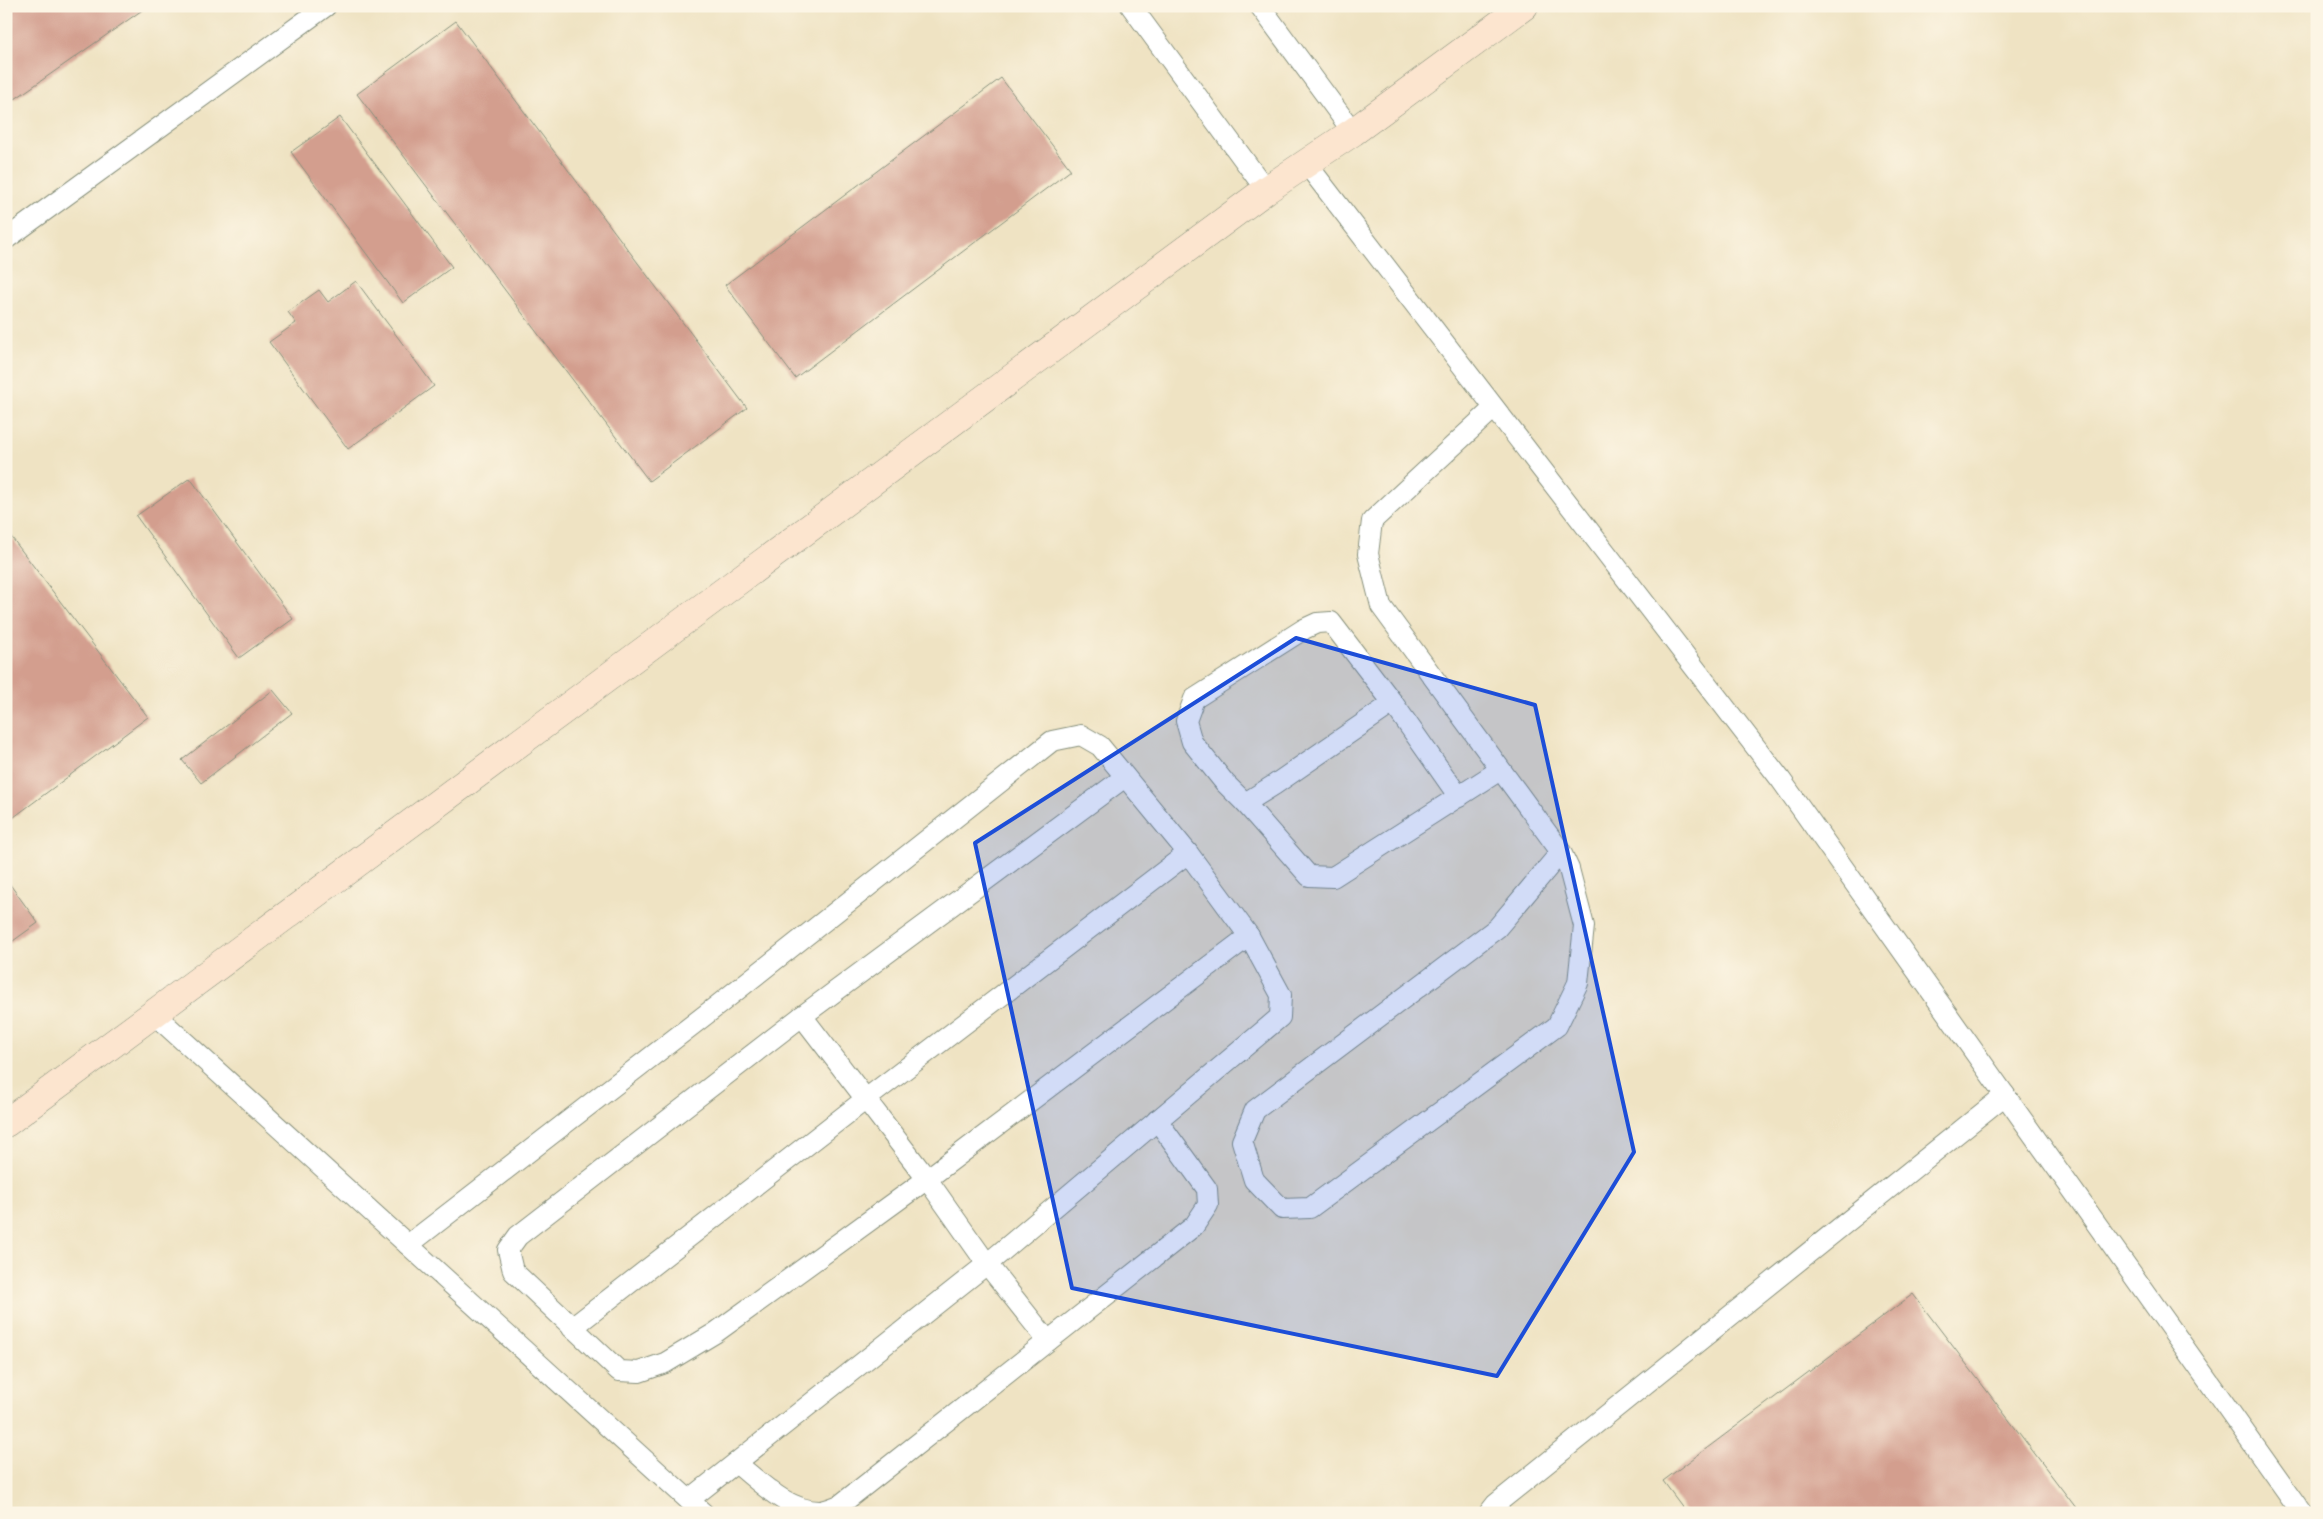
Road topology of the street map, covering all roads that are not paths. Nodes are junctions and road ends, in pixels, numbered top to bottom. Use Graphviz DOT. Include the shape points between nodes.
graph roads {
  1 [pos="326,6"];
  2 [pos="1131,6"];
  3 [pos="1260,6"];
  4 [pos="1524,6"];
  5 [pos="1353,132"];
  6 [pos="1306,163"];
  7 [pos="1266,190"];
  8 [pos="6,239"];
  9 [pos="1494,408"];
  10 [pos="1394,703"];
  11 [pos="1500,770"];
  12 [pos="1125,777"];
  13 [pos="1459,797"];
  14 [pos="1245,803"];
  15 [pos="1561,852"];
  16 [pos="1188,853"];
  17 [pos="1249,936"];
  18 [pos="154,1014"];
  19 [pos="802,1016"];
  20 [pos="2005,1095"];
  21 [pos="866,1099"];
  22 [pos="1157,1120"];
  23 [pos="6,1123"];
  24 [pos="926,1179"];
  25 [pos="408,1245"];
  26 [pos="987,1264"];
  27 [pos="572,1328"];
  28 [pos="1048,1340"];
  29 [pos="736,1463"];
  30 [pos="2317,1502"];
  31 [pos="696,1506"];
  32 [pos="1489,1513"];
  33 [pos="2302,1513"];
  1 -- 8 [label="lane"];
  2 -- 7 [label="lane"];
  3 -- 5 [label="lane"];
  4 -- 5 [label="main road"];
  5 -- 6 [label="main road"];
  6 -- 7 [label="main road"];
  6 -- 9 [label="lane"];
  7 -- 18 [label="main road"];
  9 -- 11 [label="lane" via="1372,521 1368,554 1381,606"];
  9 -- 20 [label="lane" via="1780,780"];
  10 -- 13 [label="lane"];
  10 -- 14 [label="lane"];
  10 -- 14 [label="lane" via="1331,622 1317,623 1304,629 1194,699 1186,721 1192,742"];
  11 -- 13 [label="lane"];
  11 -- 15 [label="lane"];
  12 -- 16 [label="lane"];
  12 -- 19 [label="lane"];
  12 -- 25 [label="lane" via="1100,746 1081,735 1052,741"];
  13 -- 14 [label="lane" via="1333,878 1309,876"];
  15 -- 15 [label="lane" via="1569,869 1584,926 1578,983 1557,1026 1310,1208 1282,1209 1254,1180 1242,1141 1256,1110 1497,928"];
  16 -- 17 [label="lane"];
  16 -- 21 [label="lane"];
  17 -- 22 [label="lane" via="1281,995 1280,1017"];
  17 -- 24 [label="lane"];
  18 -- 23 [label="main road"];
  18 -- 25 [label="lane"];
  19 -- 21 [label="lane"];
  19 -- 27 [label="lane" via="518,1236 508,1250 514,1271"];
  20 -- 32 [label="lane" via="1503,1498"];
  20 -- 33 [label="lane"];
  21 -- 24 [label="lane"];
  21 -- 27 [label="lane"];
  22 -- 26 [label="lane"];
  22 -- 28 [label="lane" via="1207,1190 1208,1205 1194,1226"];
  24 -- 26 [label="lane"];
  24 -- 27 [label="lane" via="716,1332 665,1363 638,1372 619,1371"];
  25 -- 31 [label="lane"];
  26 -- 28 [label="lane"];
  26 -- 29 [label="lane"];
  28 -- 29 [label="lane" via="840,1505 823,1511 799,1508"];
  29 -- 31 [label="lane"];
  30 -- 33 [label="lane"];
}
